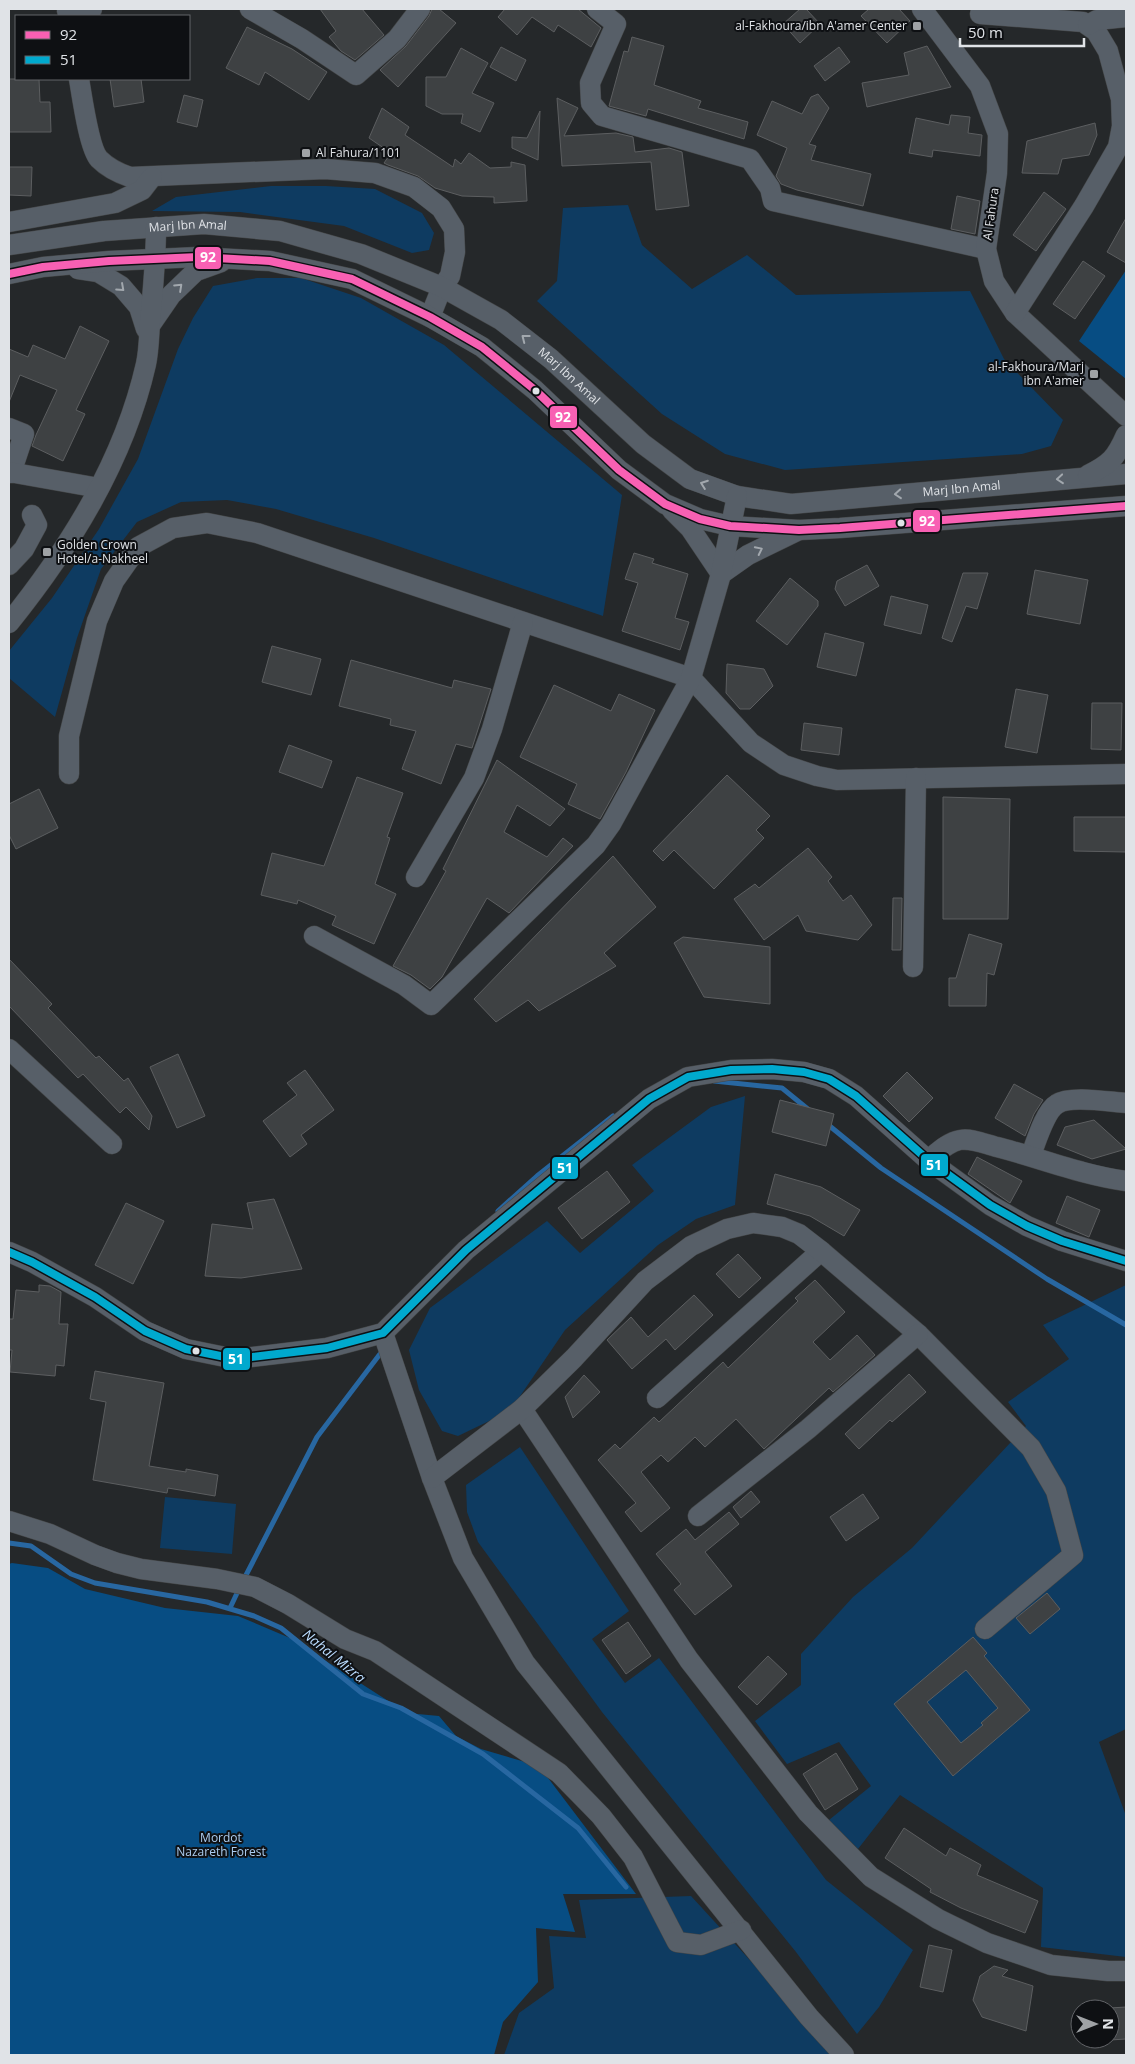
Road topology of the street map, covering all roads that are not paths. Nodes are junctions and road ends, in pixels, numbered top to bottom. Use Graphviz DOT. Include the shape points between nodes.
graph roads {
  1 [pos="92,9"];
  2 [pos="250,9"];
  3 [pos="420,9"];
  4 [pos="597,9"];
  5 [pos="922,9"];
  6 [pos="67,12"];
  7 [pos="980,14"];
  8 [pos="1126,17"];
  9 [pos="1088,25"];
  10 [pos="79,80"];
  11 [pos="1124,125"];
  12 [pos="152,177"];
  13 [pos="9,222"];
  14 [pos="156,227"];
  15 [pos="9,245"];
  16 [pos="986,249"];
  17 [pos="156,259"];
  18 [pos="228,259"];
  19 [pos="61,266"];
  20 [pos="9,274"];
  21 [pos="442,287"];
  22 [pos="1015,313"];
  23 [pos="430,317"];
  24 [pos="149,331"];
  25 [pos="1126,416"];
  26 [pos="9,428"];
  27 [pos="1126,435"];
  28 [pos="10,472"];
  29 [pos="1126,474"];
  30 [pos="1083,477"];
  31 [pos="99,488"];
  32 [pos="737,496"];
  33 [pos="665,504"];
  34 [pos="1126,506"];
  35 [pos="32,515"];
  36 [pos="730,526"];
  37 [pos="798,530"];
  38 [pos="9,565"];
  39 [pos="721,574"];
  40 [pos="523,622"];
  41 [pos="9,624"];
  42 [pos="691,678"];
  43 [pos="69,774"];
  44 [pos="1126,774"];
  45 [pos="916,778"];
  46 [pos="416,877"];
  47 [pos="314,936"];
  48 [pos="913,967"];
  49 [pos="9,1049"];
  50 [pos="1126,1103"];
  51 [pos="112,1144"];
  52 [pos="1031,1155"];
  53 [pos="928,1160"];
  54 [pos="1126,1181"];
  55 [pos="821,1251"];
  56 [pos="9,1252"];
  57 [pos="1126,1262"];
  58 [pos="383,1333"];
  59 [pos="918,1334"];
  60 [pos="656,1398"];
  61 [pos="522,1409"];
  62 [pos="432,1478"];
  63 [pos="698,1516"];
  64 [pos="9,1521"];
  65 [pos="985,1629"];
  66 [pos="741,1930"];
  67 [pos="1126,1971"];
  68 [pos="844,2055"];
  1 -- 6 [label="street"];
  2 -- 3 [label="street" via="356,75 397,39"];
  4 -- 16 [label="street" via="616,24 590,83 591,103 602,116 750,159 770,188 773,201"];
  5 -- 16 [label="street, Al Fahura" via="980,86 998,134 997,174"];
  7 -- 9 [label="street"];
  8 -- 9 [label="street" via="1097,20"];
  9 -- 11 [label="street" via="1096,31 1108,51 1121,99"];
  10 -- 12 [label="street" via="89,133 98,158 113,171 130,177"];
  11 -- 22 [label="street" via="1118,147 1084,206"];
  12 -- 13 [label="street" via="142,190 115,203"];
  12 -- 21 [label="street" via="325,169 375,173 414,187 441,208 454,229 455,252 450,276"];
  14 -- 15 [label="street, Marj Ibn Amal"];
  14 -- 17 [label="street"];
  14 -- 21 [label="street, Marj Ibn Amal" via="204,224 280,231 362,254"];
  16 -- 22 [label="street, Al Fahura" via="994,281"];
  17 -- 18 [label="street"];
  17 -- 19 [label="street"];
  17 -- 24 [label="street"];
  18 -- 23 [label="street" via="270,261 352,279"];
  24 -- 18 [label="street, one-way" via="171,295 196,271"];
  19 -- 20 [label="street"];
  19 -- 24 [label="street, one-way" via="98,272 121,286 139,307"];
  21 -- 23 [label="street"];
  32 -- 21 [label="street, Marj Ibn Amal, one-way" via="690,479 642,444 551,359 501,320"];
  22 -- 25 [label="street, Al Fahura"];
  23 -- 33 [label="street" via="482,347 535,390 619,470"];
  24 -- 31 [label="street" via="146,363 126,432"];
  26 -- 28 [label="street" via="24,434"];
  27 -- 30 [label="street" via="1109,464"];
  28 -- 31 [label="street"];
  29 -- 30 [label="street, Marj Ibn Amal"];
  30 -- 32 [label="street, Marj Ibn Amal, one-way" via="791,504"];
  31 -- 41 [label="street" via="80,526"];
  32 -- 36 [label="street"];
  33 -- 36 [label="street" via="700,519"];
  33 -- 39 [label="street" via="690,528"];
  34 -- 37 [label="street" via="919,524"];
  35 -- 38 [label="street" via="37,525 24,549"];
  36 -- 37 [label="street"];
  36 -- 39 [label="street"];
  39 -- 37 [label="street, one-way" via="748,555"];
  39 -- 42 [label="street"];
  40 -- 42 [label="street"];
  40 -- 43 [label="street" via="257,533 207,524 174,528 138,547 114,581 96,621 69,736"];
  40 -- 46 [label="street" via="474,778"];
  42 -- 45 [label="street" via="751,743 784,765 837,780"];
  42 -- 47 [label="street" via="611,824 596,845 431,1005 404,985"];
  44 -- 45 [label="street"];
  45 -- 48 [label="street"];
  49 -- 51 [label="street"];
  50 -- 52 [label="street" via="1070,1100 1056,1104 1046,1118"];
  52 -- 53 [label="street" via="972,1140 959,1140"];
  52 -- 54 [label="street"];
  53 -- 57 [label="street" via="990,1205 1027,1226"];
  53 -- 58 [label="street" via="856,1096 829,1079 804,1072 772,1069 731,1070 688,1077 649,1099 466,1250"];
  55 -- 59 [label="street"];
  55 -- 60 [label="street"];
  55 -- 61 [label="street" via="799,1234 782,1227 753,1223 727,1229 691,1246 645,1281"];
  56 -- 58 [label="street" via="96,1297 145,1331 186,1349 235,1359 327,1348"];
  58 -- 62 [label="street"];
  59 -- 63 [label="street" via="808,1429"];
  59 -- 65 [label="street" via="1032,1448 1056,1491 1073,1555"];
  61 -- 62 [label="street"];
  61 -- 67 [label="street" via="689,1660 808,1813 871,1877 938,1919 987,1943 1051,1965"];
  62 -- 66 [label="street" via="463,1558 525,1663"];
  64 -- 66 [label="street" via="125,1565 255,1587 345,1639 375,1651 565,1779 601,1816 633,1857 677,1942 701,1945"];
  66 -- 68 [label="street" via="809,2017"];
}
